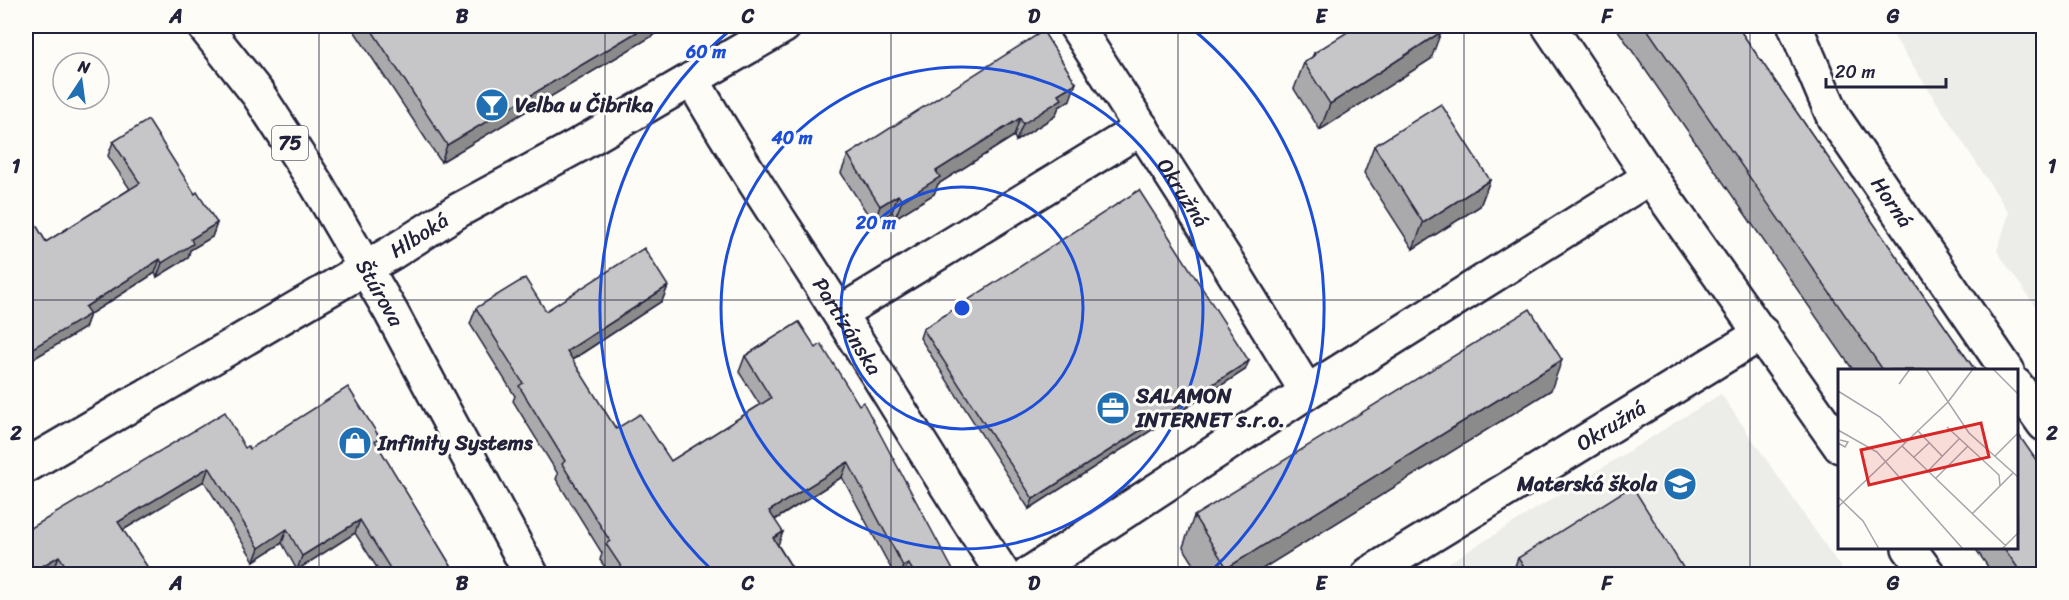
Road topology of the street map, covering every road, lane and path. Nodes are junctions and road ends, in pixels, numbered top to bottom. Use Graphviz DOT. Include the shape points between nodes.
graph roads {
  1 [pos="204,26"];
  2 [pos="784,26"];
  3 [pos="1076,26"];
  4 [pos="1549,26"];
  5 [pos="1795,26"];
  6 [pos="741,36"];
  7 [pos="692,79"];
  8 [pos="1142,128"];
  9 [pos="1650,177"];
  10 [pos="365,268"];
  11 [pos="840,314"];
  12 [pos="1761,333"];
  13 [pos="2006,369"];
  14 [pos="2018,388"];
  15 [pos="1307,392"];
  16 [pos="2043,424"];
  17 [pos="1838,445"];
  18 [pos="26,466"];
  19 [pos="1910,549"];
  20 [pos="531,574"];
  21 [pos="1003,574"];
  22 [pos="1029,574"];
  23 [pos="1369,574"];
  24 [pos="1928,574"];
  1 -- 10 [label="street, Štúrova / 75" via="258,94"];
  2 -- 6 [label="street, Hlboká"];
  3 -- 8 [label="street, Okružná"];
  4 -- 9 [label="street"];
  5 -- 13 [label="street, Horná" via="1834,118"];
  6 -- 7 [label="street, Hlboká"];
  7 -- 10 [label="street, Hlboká" via="459,210"];
  7 -- 11 [label="street, Partizánska"];
  8 -- 11 [label="street"];
  8 -- 15 [label="street, Okružná"];
  9 -- 12 [label="street"];
  9 -- 15 [label="street"];
  10 -- 18 [label="street, Hlboká"];
  10 -- 20 [label="street, Štúrova / 75"];
  11 -- 21 [label="street, Partizánska"];
  12 -- 17 [label="street"];
  12 -- 23 [label="street, Okružná"];
  14 -- 16 [label="street"];
  15 -- 22 [label="street"];
  19 -- 24 [label="street"];
}
